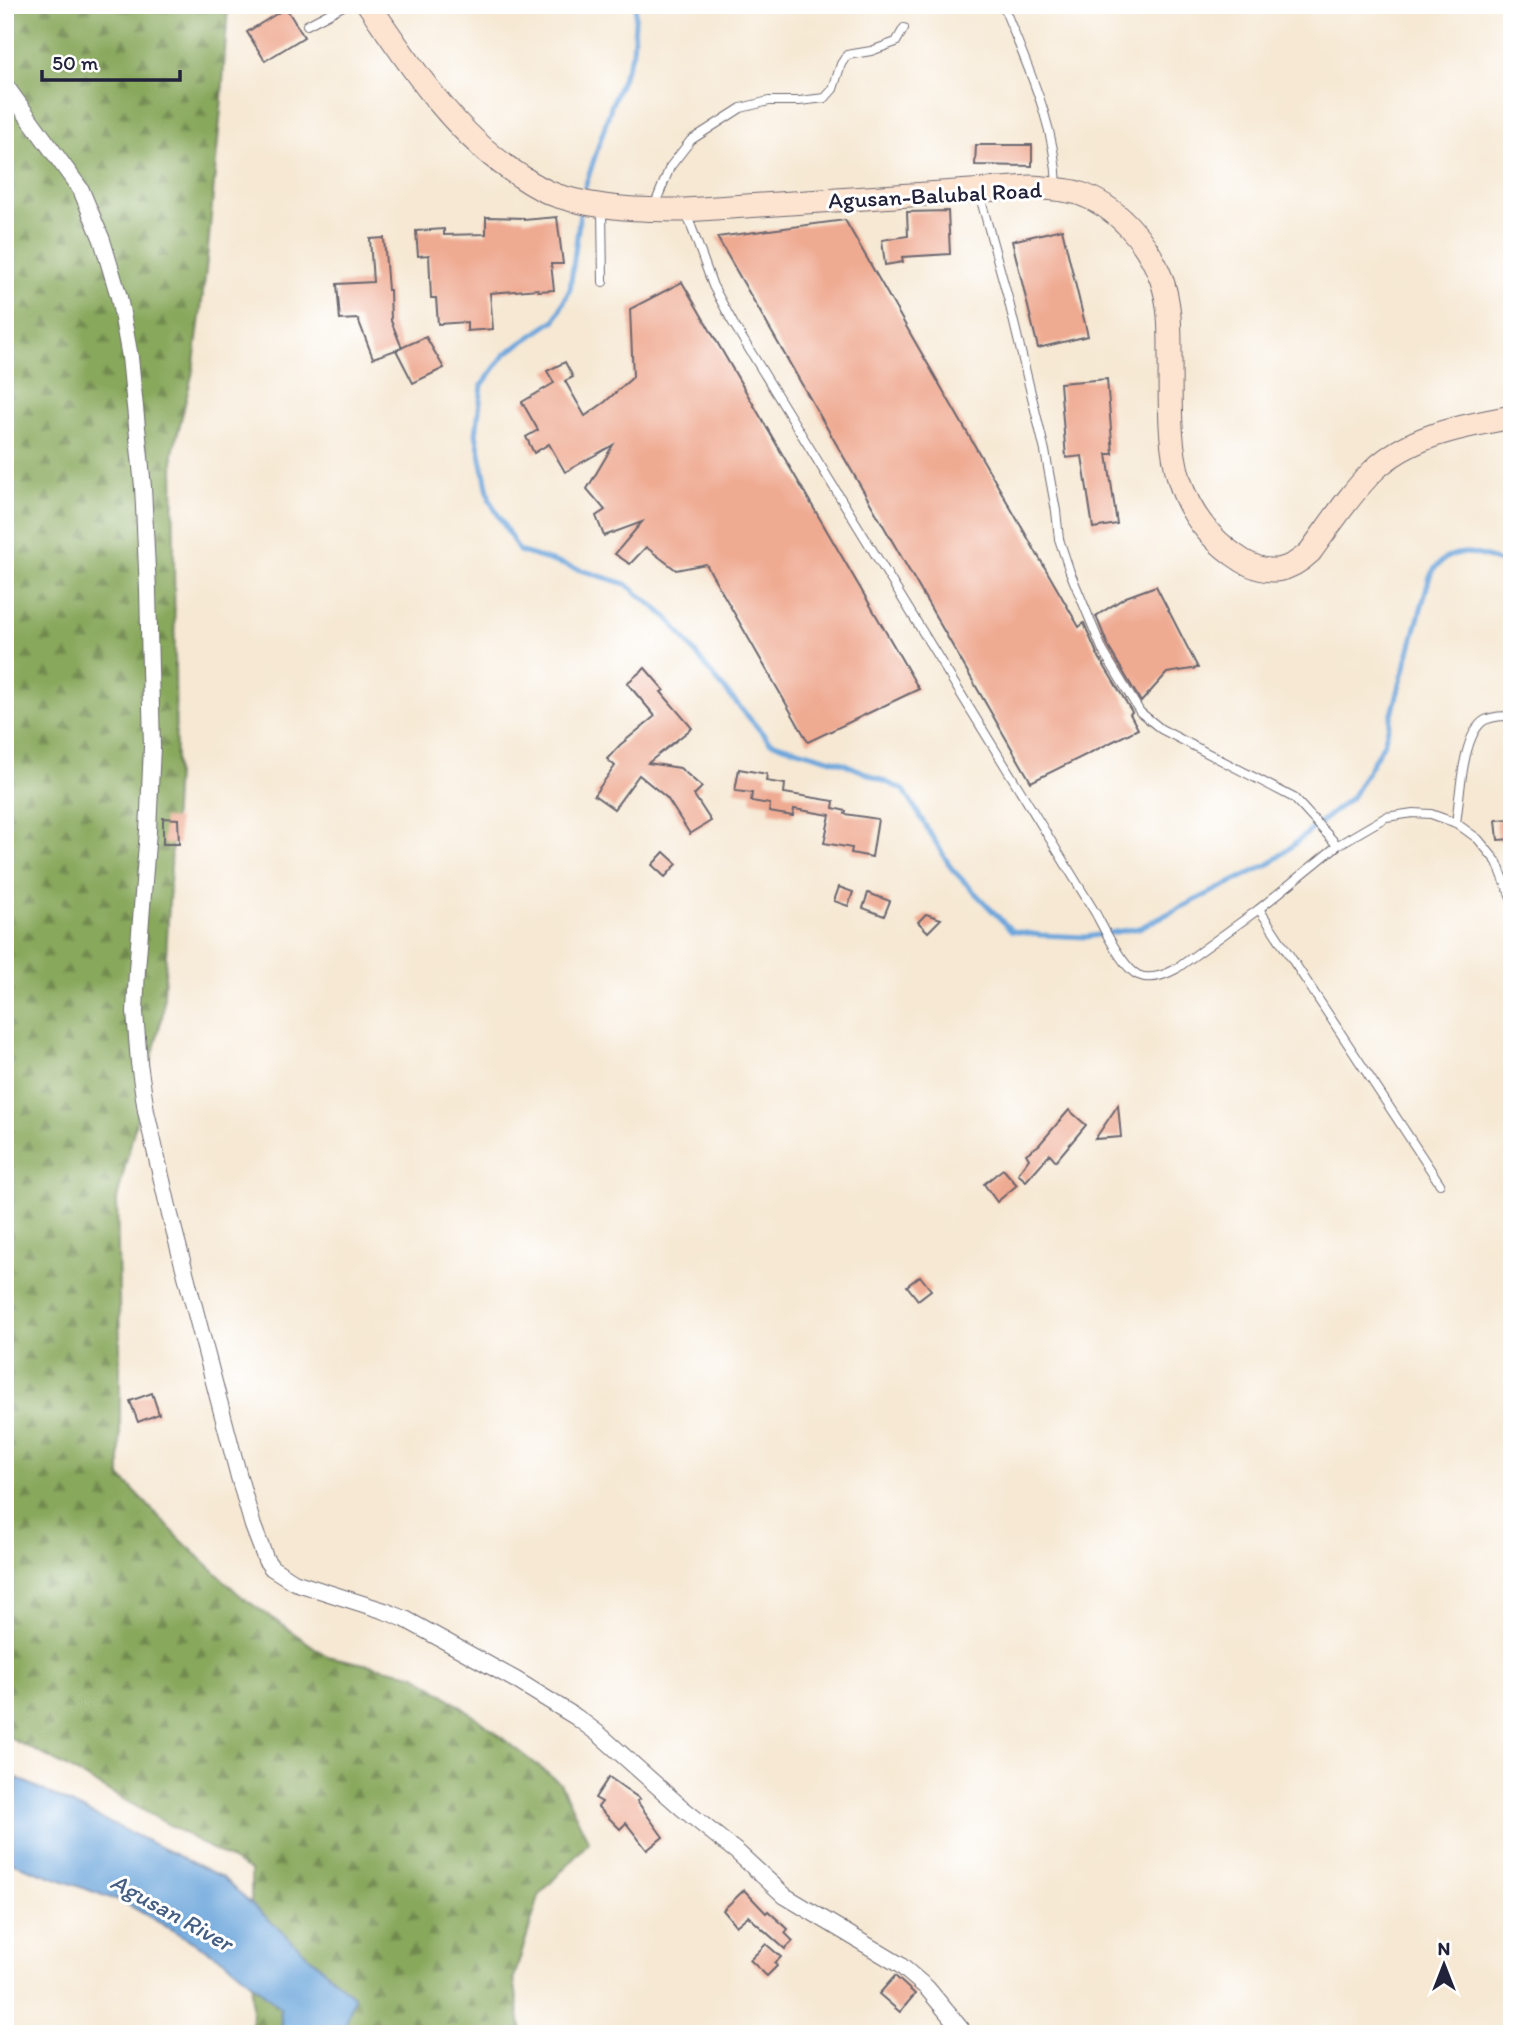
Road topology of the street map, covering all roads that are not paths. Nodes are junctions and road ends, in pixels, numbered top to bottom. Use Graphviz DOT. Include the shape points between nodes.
graph roads {
  1 [pos="345,5"];
  2 [pos="369,5"];
  3 [pos="1003,5"];
  4 [pos="307,25"];
  5 [pos="904,28"];
  6 [pos="5,85"];
  7 [pos="1057,189"];
  8 [pos="978,190"];
  9 [pos="602,206"];
  10 [pos="652,210"];
  11 [pos="685,210"];
  12 [pos="603,282"];
  13 [pos="1512,417"];
  14 [pos="1512,716"];
  15 [pos="1456,823"];
  16 [pos="1338,845"];
  17 [pos="1512,900"];
  18 [pos="1259,909"];
  19 [pos="1440,1184"];
  20 [pos="965,2034"];
  1 -- 4 [label="lane"];
  2 -- 9 [label="main road, Agusan-Balubal Road" via="434,97 496,161 557,195"];
  3 -- 7 [label="lane" via="1045,114"];
  5 -- 10 [label="lane" via="896,42 847,55 825,98 741,108 691,140 670,167"];
  6 -- 20 [label="street" via="81,190 102,240 130,357 143,487 152,747 135,1012 139,1063 170,1215 239,1477 266,1560 294,1582 405,1619 576,1717 785,1896 901,1965"];
  7 -- 8 [label="main road, Agusan-Balubal Road"];
  7 -- 13 [label="main road, Agusan-Balubal Road" via="1101,203 1128,226 1161,277 1170,321 1171,427 1178,477 1187,504 1200,523 1219,543 1257,569 1281,569 1301,560 1356,489 1391,457 1432,436"];
  8 -- 11 [label="main road, Agusan-Balubal Road"];
  8 -- 16 [label="lane" via="1045,451 1059,539 1103,651 1140,712 1161,729 1294,797"];
  9 -- 10 [label="main road, Agusan-Balubal Road"];
  9 -- 12 [label="lane"];
  10 -- 11 [label="main road, Agusan-Balubal Road"];
  11 -- 18 [label="lane" via="713,286 733,323 1131,970 1138,975 1166,975"];
  14 -- 15 [label="lane" via="1483,721 1475,731 1465,760"];
  15 -- 16 [label="lane" via="1431,814 1386,817"];
  15 -- 17 [label="lane" via="1478,839 1497,862"];
  16 -- 18 [label="lane"];
  18 -- 19 [label="lane"];
}
